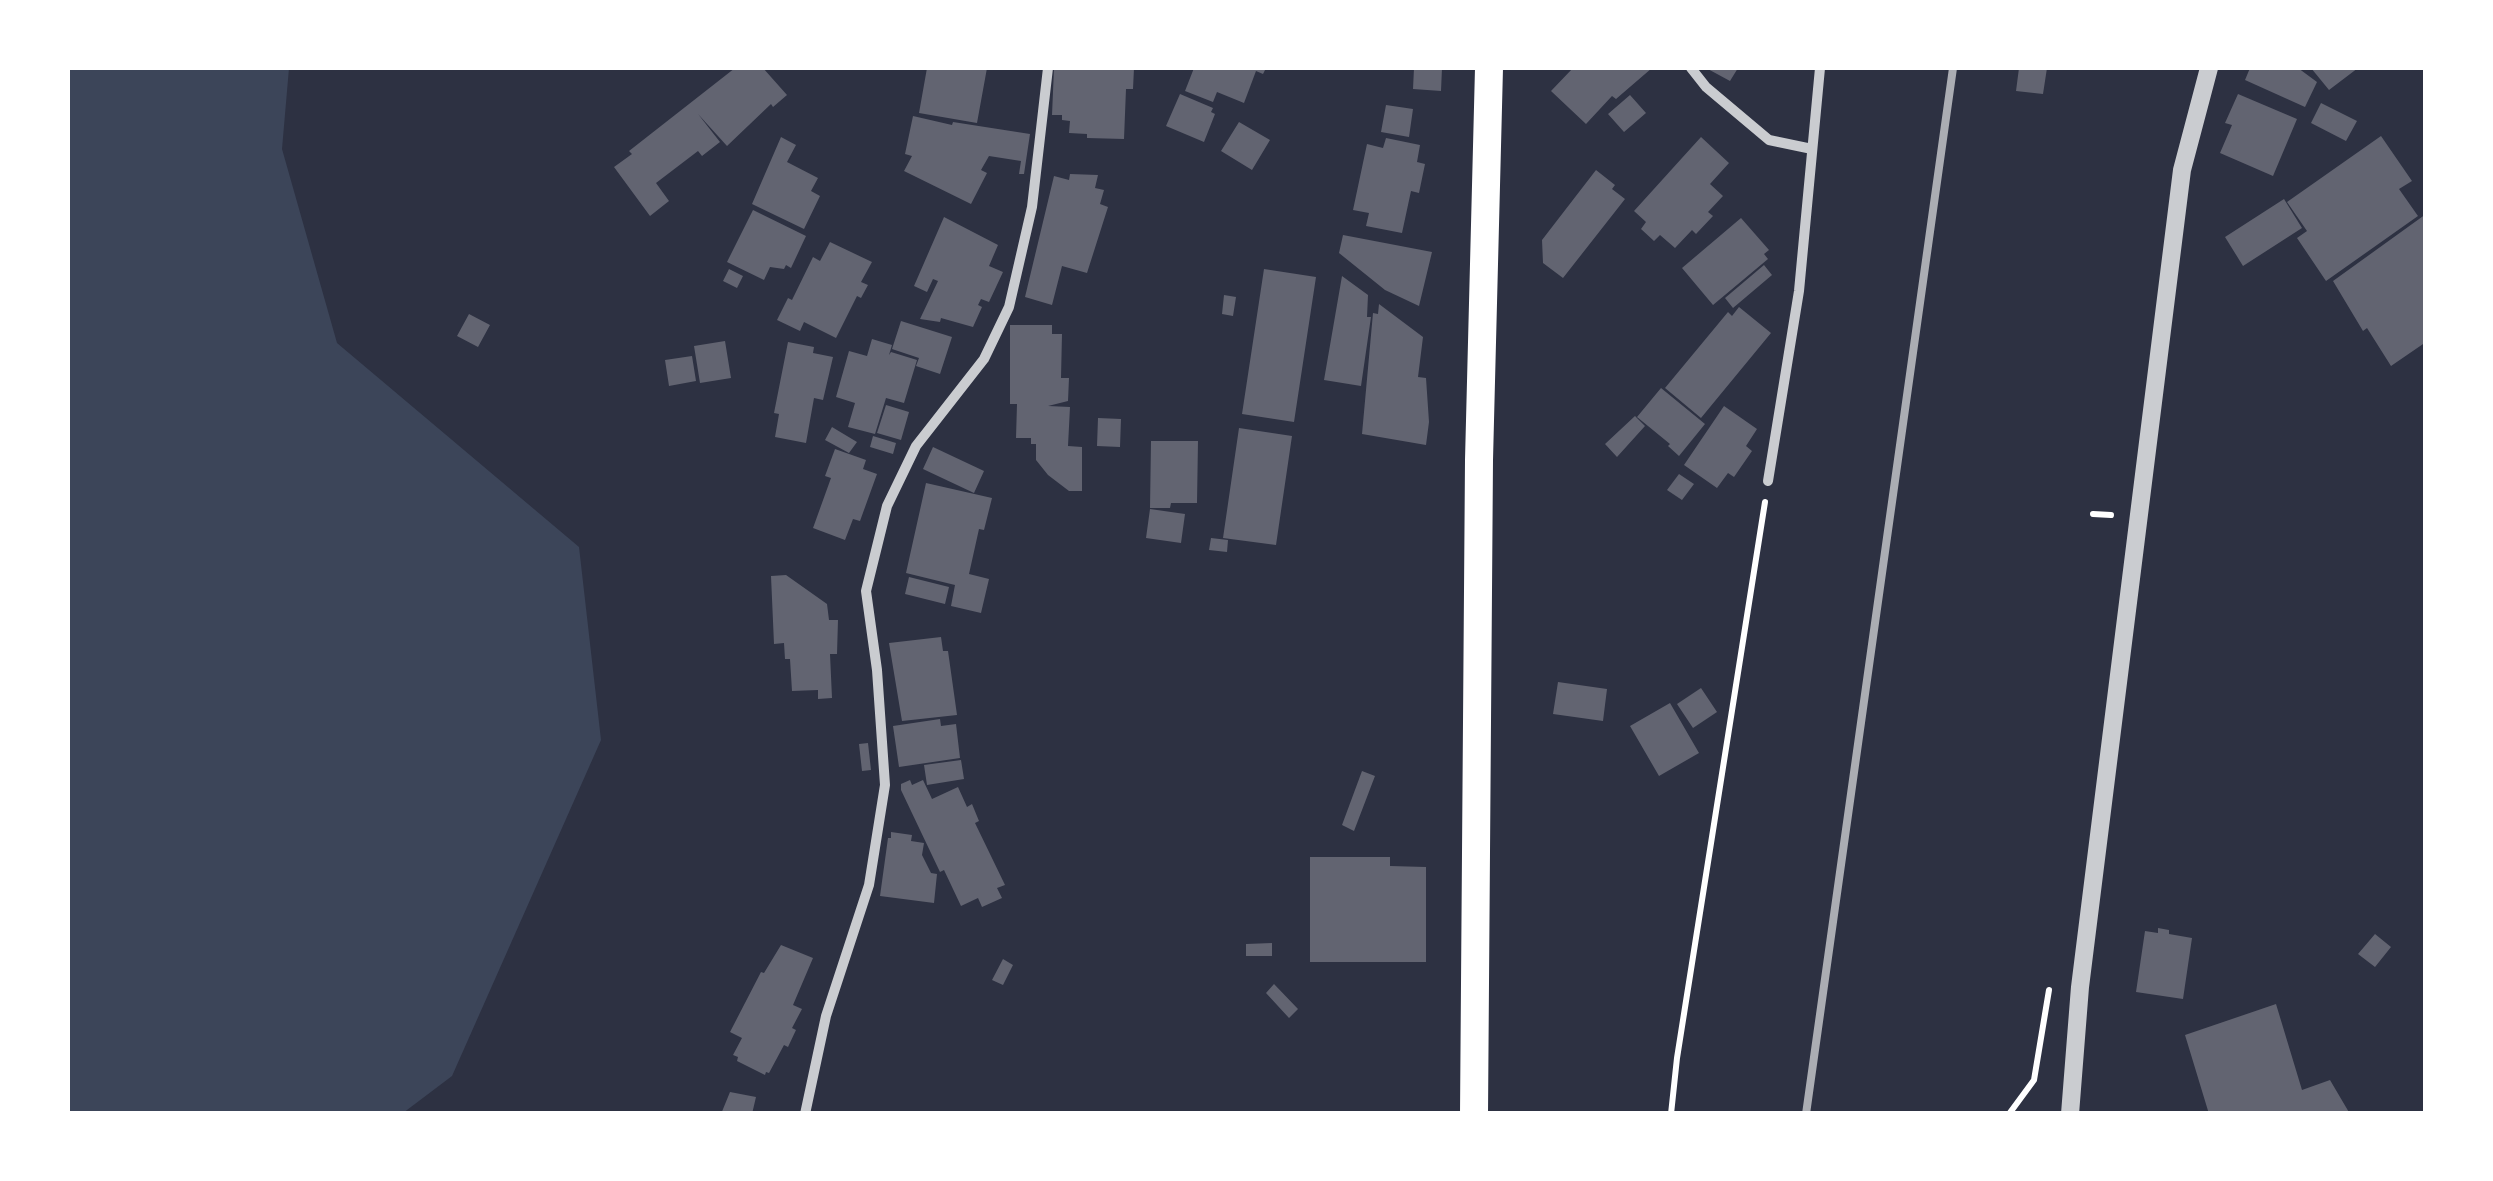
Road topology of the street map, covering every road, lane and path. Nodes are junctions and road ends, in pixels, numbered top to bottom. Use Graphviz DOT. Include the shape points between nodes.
graph roads {
  1 [pos="1048,68"];
  2 [pos="1489,68"];
  3 [pos="1691,68"];
  4 [pos="1820,68"];
  5 [pos="2209,68"];
  6 [pos="1812,149"];
  7 [pos="1768,481"];
  8 [pos="805,1114"];
  9 [pos="1474,1114"];
  10 [pos="1671,1114"];
  11 [pos="2070,1114"];
  1 -- 8 [label="street" via="1032,207 1009,307 984,360 916,446 887,506 866,591 884,784 868,885 826,1016"];
  2 -- 9 [label="highway"];
  3 -- 6 [label="street" via="1768,140"];
  4 -- 6 [label="street"];
  5 -- 11 [label="street" via="2182,170 2082,967"];
  6 -- 7 [label="street" via="1800,291"];
  7 -- 10 [label="path"];
}
